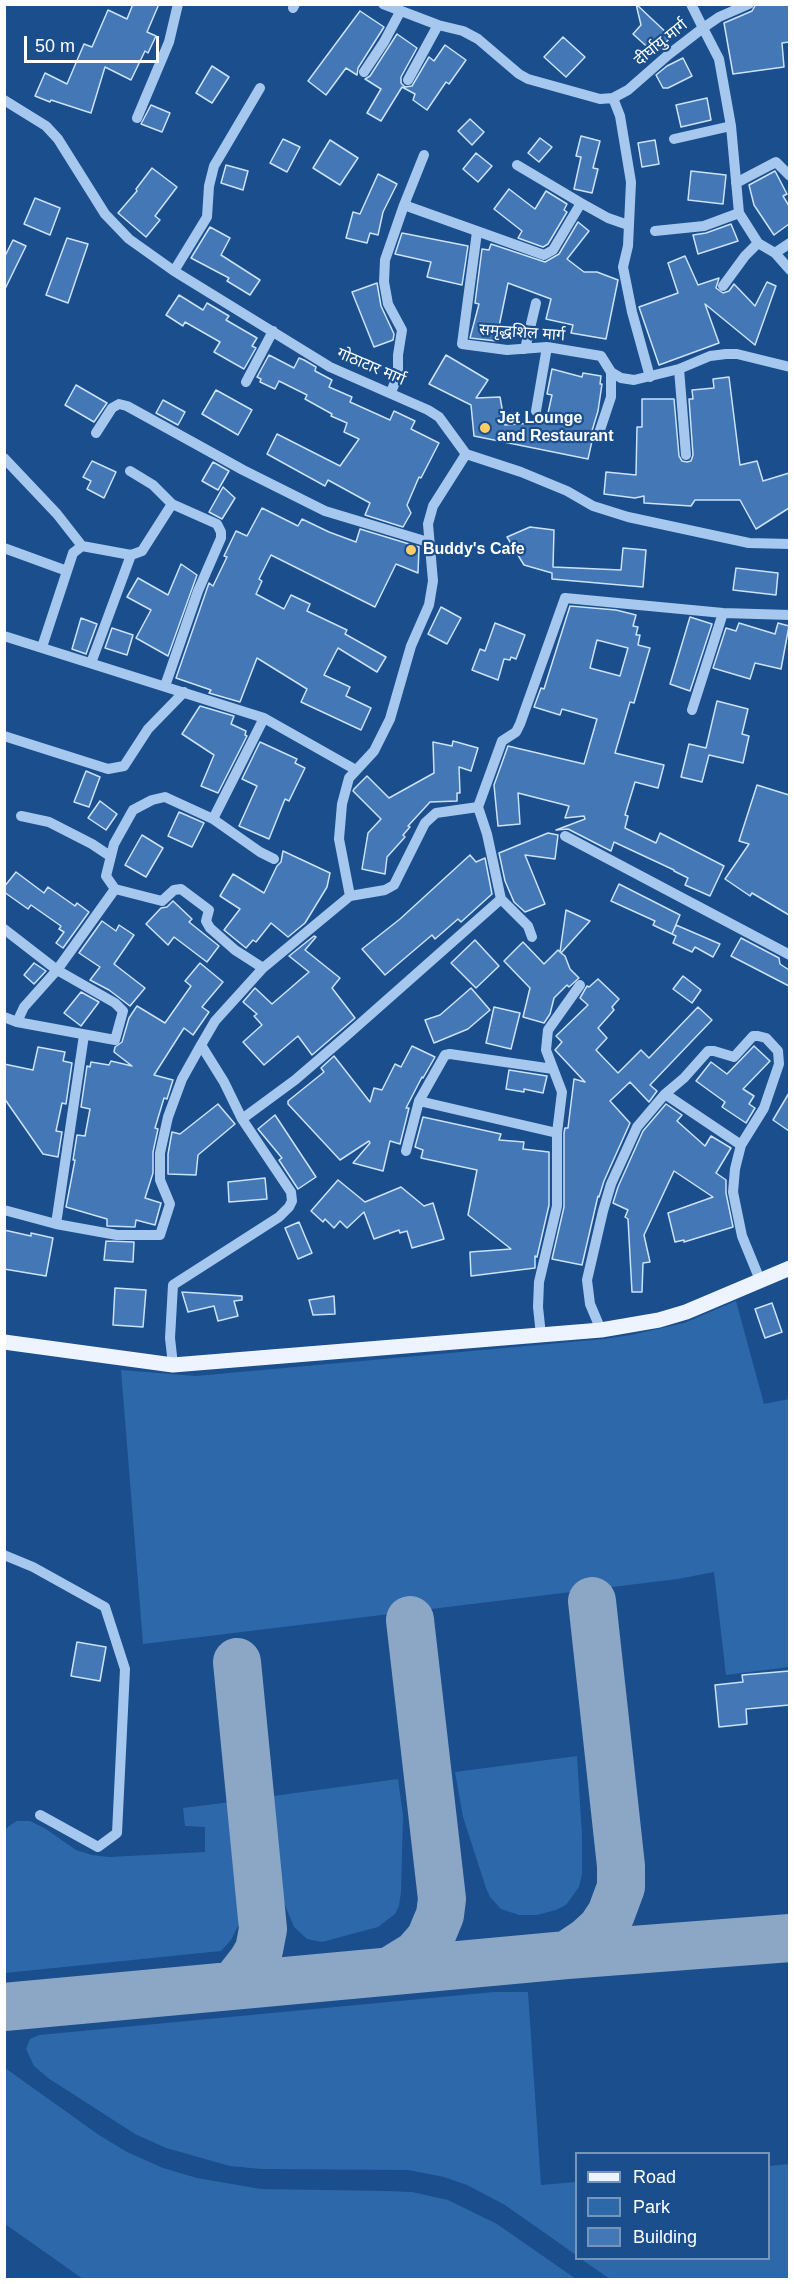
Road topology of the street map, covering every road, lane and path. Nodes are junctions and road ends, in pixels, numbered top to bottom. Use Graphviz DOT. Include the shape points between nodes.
graph roads {
  1 [pos="178,4"];
  2 [pos="383,4"];
  3 [pos="691,4"];
  4 [pos="749,4"];
  5 [pos="400,12"];
  6 [pos="438,25"];
  7 [pos="703,28"];
  8 [pos="364,72"];
  9 [pos="408,80"];
  10 [pos="260,88"];
  11 [pos="613,98"];
  12 [pos="4,100"];
  13 [pos="137,118"];
  14 [pos="731,126"];
  15 [pos="675,139"];
  16 [pos="424,155"];
  17 [pos="517,165"];
  18 [pos="789,176"];
  19 [pos="736,183"];
  20 [pos="580,204"];
  21 [pos="404,205"];
  22 [pos="739,213"];
  23 [pos="628,225"];
  24 [pos="655,231"];
  25 [pos="477,232"];
  26 [pos="758,243"];
  27 [pos="789,243"];
  28 [pos="775,253"];
  29 [pos="789,270"];
  30 [pos="174,272"];
  31 [pos="723,286"];
  32 [pos="536,303"];
  33 [pos="273,331"];
  34 [pos="547,347"];
  35 [pos="525,349"];
  36 [pos="789,367"];
  37 [pos="679,369"];
  38 [pos="611,372"];
  39 [pos="650,376"];
  40 [pos="246,382"];
  41 [pos="391,392"];
  42 [pos="536,411"];
  43 [pos="96,433"];
  44 [pos="598,436"];
  45 [pos="466,454"];
  46 [pos="686,455"];
  47 [pos="4,458"];
  48 [pos="130,471"];
  49 [pos="172,504"];
  50 [pos="428,542"];
  51 [pos="789,544"];
  52 [pos="82,546"];
  53 [pos="4,548"];
  54 [pos="131,555"];
  55 [pos="67,571"];
  56 [pos="723,613"];
  57 [pos="789,615"];
  58 [pos="4,636"];
  59 [pos="42,647"];
  60 [pos="91,663"];
  61 [pos="165,686"];
  62 [pos="184,692"];
  63 [pos="692,710"];
  64 [pos="264,718"];
  65 [pos="4,736"];
  66 [pos="356,770"];
  67 [pos="478,807"];
  68 [pos="21,816"];
  69 [pos="213,819"];
  70 [pos="565,836"];
  71 [pos="110,855"];
  72 [pos="274,859"];
  73 [pos="115,889"];
  74 [pos="350,896"];
  75 [pos="501,899"];
  76 [pos="4,929"];
  77 [pos="532,937"];
  78 [pos="789,955"];
  79 [pos="263,968"];
  80 [pos="57,970"];
  81 [pos="580,985"];
  82 [pos="4,1017"];
  83 [pos="17,1022"];
  84 [pos="84,1035"];
  85 [pos="201,1045"];
  86 [pos="553,1069"];
  87 [pos="665,1094"];
  88 [pos="419,1101"];
  89 [pos="242,1119"];
  90 [pos="557,1132"];
  91 [pos="741,1144"];
  92 [pos="406,1151"];
  93 [pos="4,1210"];
  94 [pos="56,1224"];
  95 [pos="789,1268"];
  96 [pos="760,1280"];
  97 [pos="601,1330"];
  98 [pos="541,1335"];
  99 [pos="4,1342"];
  100 [pos="173,1365"];
  101 [pos="4,1556"];
  102 [pos="40,1815"];
  1 -- 13 [label="street" via="169,42"];
  2 -- 5 [label="street"];
  3 -- 7 [label="street"];
  4 -- 7 [label="street"];
  5 -- 6 [label="street"];
  5 -- 8 [label="street"];
  6 -- 9 [label="street"];
  6 -- 11 [label="street" via="478,39 528,79 600,99"];
  7 -- 11 [label="street, दीर्घायु मार्ग"];
  7 -- 14 [label="street, दीर्घायु मार्ग" via="719,59"];
  10 -- 30 [label="street" via="214,166 207,218"];
  11 -- 23 [label="street" via="620,116 631,182"];
  12 -- 30 [label="street, गोठाटार मार्ग" via="46,126 69,154 105,214 129,239"];
  14 -- 15 [label="street"];
  14 -- 19 [label="street, दीर्घायु मार्ग"];
  16 -- 21 [label="street"];
  17 -- 20 [label="street"];
  18 -- 19 [label="street" via="776,162"];
  19 -- 22 [label="street, दीर्घायु मार्ग"];
  20 -- 23 [label="street"];
  20 -- 25 [label="street" via="553,250 544,255"];
  21 -- 25 [label="street"];
  21 -- 41 [label="street" via="385,260 388,304 402,330 398,375"];
  22 -- 24 [label="street" via="704,226"];
  22 -- 26 [label="street, दीर्घायु मार्ग"];
  23 -- 39 [label="street" via="623,267"];
  25 -- 35 [label="street, समृद्धशिल मार्ग" via="462,344 507,351"];
  26 -- 28 [label="street, दीर्घायु मार्ग"];
  26 -- 31 [label="street"];
  27 -- 28 [label="street"];
  28 -- 29 [label="street, दीर्घायु मार्ग"];
  30 -- 33 [label="street, गोठाटार मार्ग"];
  32 -- 35 [label="street"];
  33 -- 40 [label="street"];
  33 -- 41 [label="street, गोठाटार मार्ग" via="330,367"];
  34 -- 35 [label="street, समृद्धशिल मार्ग"];
  34 -- 38 [label="street, समृद्धशिल मार्ग" via="601,356"];
  34 -- 42 [label="street"];
  36 -- 37 [label="street, समृद्धशिल मार्ग" via="726,354"];
  37 -- 39 [label="street, समृद्धशिल मार्ग"];
  37 -- 46 [label="street"];
  38 -- 39 [label="street, समृद्धशिल मार्ग" via="634,380"];
  38 -- 44 [label="street" via="611,397"];
  41 -- 45 [label="street, गोठाटार मार्ग" via="439,417"];
  43 -- 50 [label="street" via="112,408 119,404 127,406 325,510"];
  45 -- 50 [label="street" via="433,506"];
  45 -- 51 [label="street" via="521,472 593,506 628,517 749,543"];
  47 -- 52 [label="street"];
  48 -- 49 [label="street" via="153,485"];
  49 -- 54 [label="street" via="142,551"];
  49 -- 61 [label="street" via="217,525 221,538"];
  50 -- 66 [label="street" via="433,581 429,605 411,646 390,719 374,751"];
  52 -- 54 [label="street"];
  52 -- 55 [label="street" via="73,553"];
  53 -- 55 [label="street"];
  54 -- 60 [label="street"];
  55 -- 59 [label="street"];
  56 -- 57 [label="street"];
  56 -- 63 [label="street"];
  56 -- 67 [label="street" via="565,598 520,724 516,732 501,741"];
  58 -- 59 [label="street"];
  59 -- 60 [label="street"];
  60 -- 61 [label="street"];
  61 -- 62 [label="street"];
  62 -- 64 [label="street"];
  62 -- 65 [label="street" via="148,729 124,766 108,769"];
  64 -- 66 [label="street"];
  64 -- 69 [label="street"];
  66 -- 74 [label="street" via="349,778 342,804 339,839"];
  67 -- 74 [label="street" via="436,813 425,823 394,885"];
  67 -- 75 [label="street"];
  68 -- 71 [label="street" via="49,822"];
  69 -- 71 [label="street" via="165,796 155,798 133,810"];
  69 -- 72 [label="street"];
  70 -- 78 [label="street"];
  71 -- 73 [label="street" via="106,876"];
  73 -- 79 [label="street" via="162,901 181,889 209,910 206,921 210,928"];
  73 -- 80 [label="street"];
  74 -- 79 [label="street"];
  75 -- 77 [label="street" via="528,926"];
  75 -- 89 [label="street" via="312,1065"];
  76 -- 80 [label="street"];
  79 -- 85 [label="street" via="215,1022"];
  80 -- 83 [label="street" via="24,1007"];
  80 -- 84 [label="street" via="123,1011 115,1040"];
  81 -- 86 [label="street" via="548,1030 546,1050"];
  82 -- 83 [label="street"];
  83 -- 84 [label="street"];
  84 -- 94 [label="street"];
  85 -- 89 [label="street"];
  85 -- 94 [label="street" via="182,1079 160,1154 160,1180 170,1204 160,1235 117,1235"];
  86 -- 88 [label="street" via="445,1055"];
  86 -- 90 [label="street" via="562,1092"];
  87 -- 91 [label="street"];
  87 -- 91 [label="street" via="708,1051 734,1057 753,1036 765,1038 778,1051 779,1064 764,1108"];
  87 -- 97 [label="street" via="637,1127 603,1211 587,1280 590,1304"];
  88 -- 90 [label="street"];
  88 -- 92 [label="street"];
  89 -- 100 [label="street" via="291,1192 292,1201 279,1217 173,1285"];
  90 -- 98 [label="street" via="557,1206 539,1282"];
  91 -- 96 [label="street" via="733,1192 742,1236"];
  93 -- 94 [label="street"];
  95 -- 96 [label="main road"];
  96 -- 97 [label="main road" via="686,1312"];
  97 -- 98 [label="main road"];
  98 -- 100 [label="main road"];
  99 -- 100 [label="main road"];
  101 -- 102 [label="street" via="33,1567 105,1607 124,1670 117,1833 98,1847"];
}
